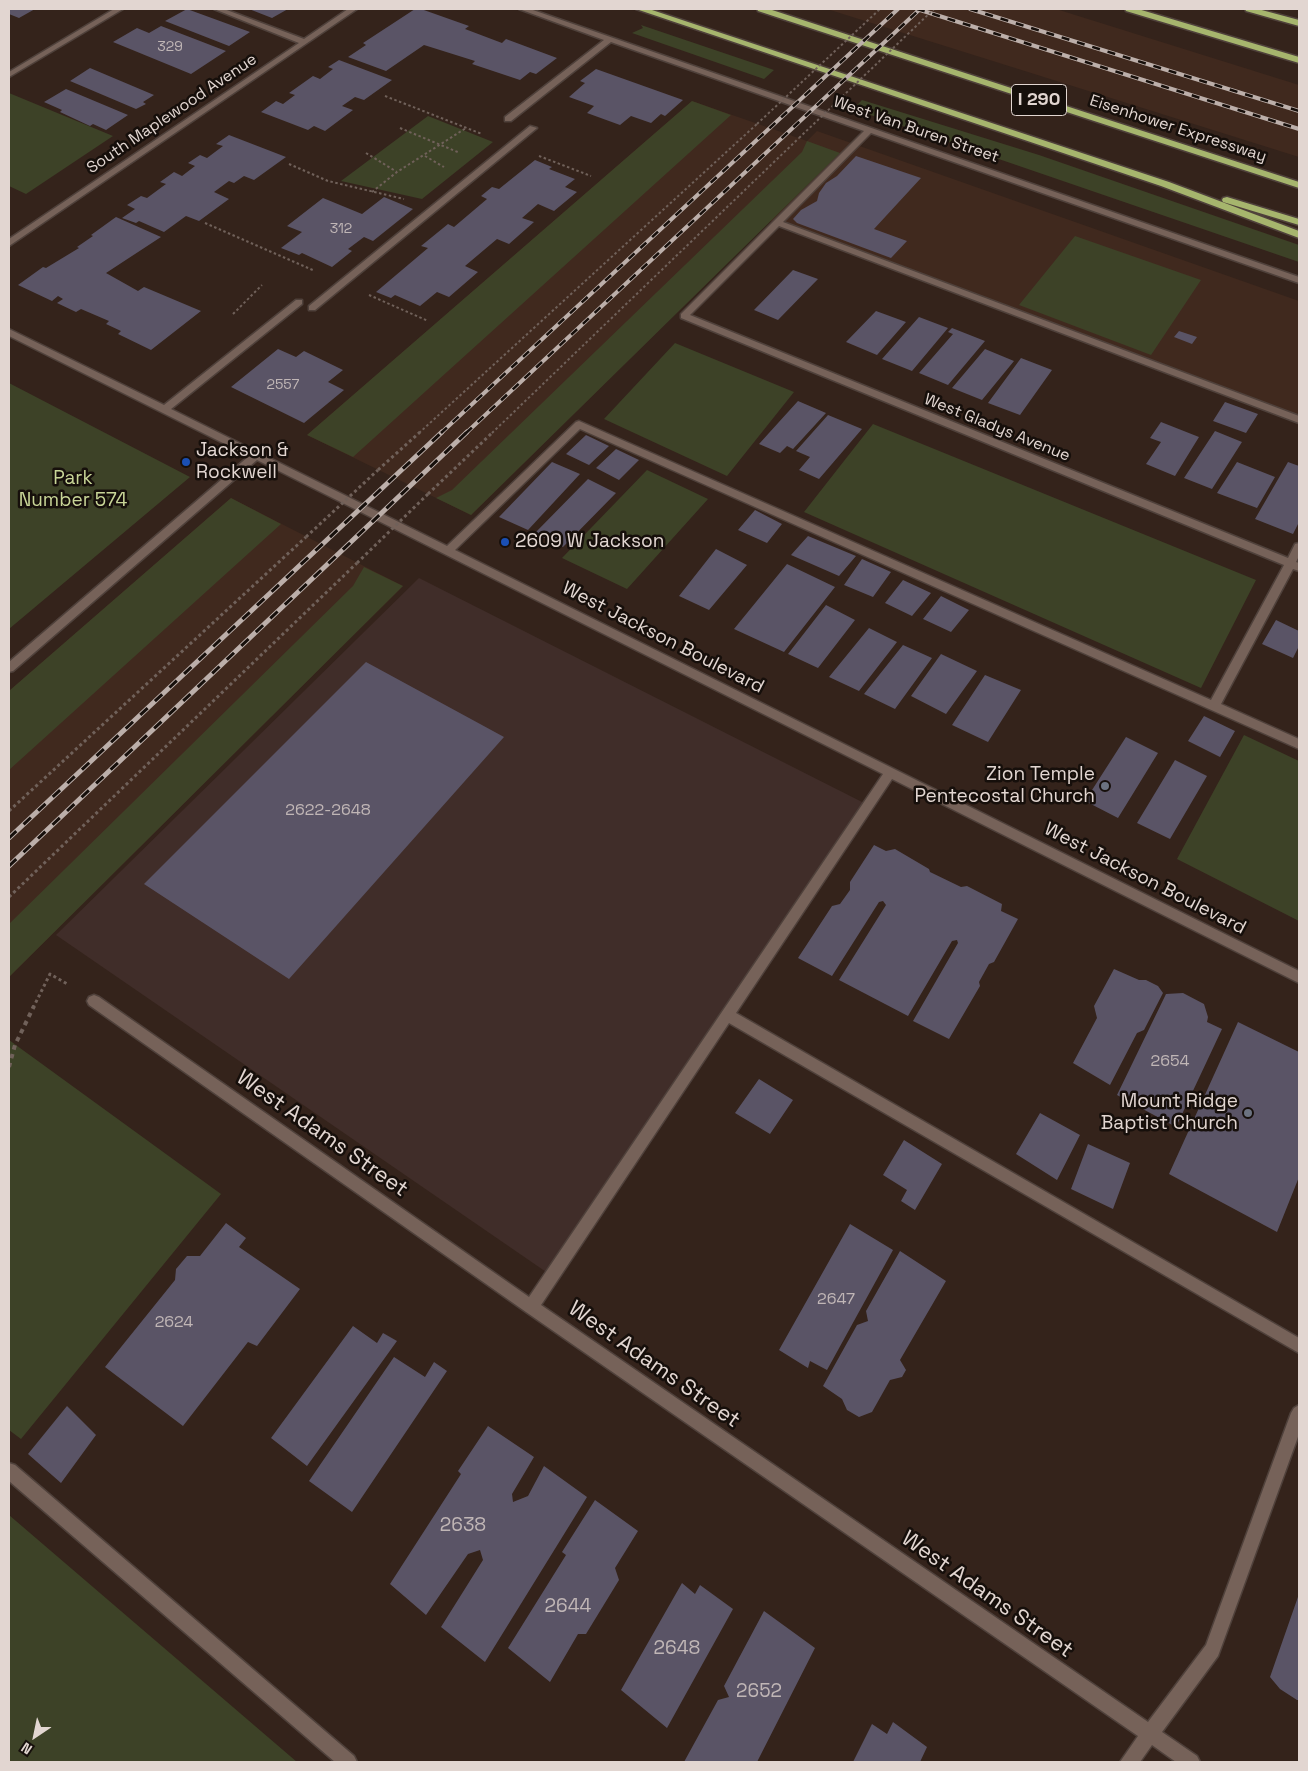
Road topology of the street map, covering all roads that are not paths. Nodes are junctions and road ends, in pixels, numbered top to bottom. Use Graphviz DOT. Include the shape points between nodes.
graph roads {
  1 [pos="119,9"];
  2 [pos="218,9"];
  3 [pos="353,9"];
  4 [pos="524,9"];
  5 [pos="641,9"];
  6 [pos="761,9"];
  7 [pos="1129,9"];
  8 [pos="1249,9"];
  9 [pos="1299,23"];
  10 [pos="610,39"];
  11 [pos="304,42"];
  12 [pos="1299,60"];
  13 [pos="9,75"];
  14 [pos="508,119"];
  15 [pos="533,128"];
  16 [pos="870,130"];
  17 [pos="1164,184"];
  18 [pos="1299,185"];
  19 [pos="1299,222"];
  20 [pos="778,224"];
  21 [pos="1299,235"];
  22 [pos="9,243"];
  23 [pos="1299,280"];
  24 [pos="300,302"];
  25 [pos="312,308"];
  26 [pos="9,332"];
  27 [pos="164,410"];
  28 [pos="1299,420"];
  29 [pos="257,455"];
  30 [pos="1299,547"];
  31 [pos="448,551"];
  32 [pos="1295,566"];
  33 [pos="9,668"];
  34 [pos="1214,706"];
  35 [pos="1299,744"];
  36 [pos="890,773"];
  37 [pos="1299,977"];
  38 [pos="94,1001"];
  39 [pos="727,1015"];
  40 [pos="531,1307"];
  41 [pos="1299,1346"];
  42 [pos="1299,1413"];
  43 [pos="9,1471"];
  44 [pos="1150,1735"];
  45 [pos="348,1762"];
  46 [pos="1129,1762"];
  47 [pos="1191,1762"];
  1 -- 13 [label="street"];
  2 -- 11 [label="street"];
  3 -- 11 [label="street, South Maplewood Avenue"];
  4 -- 10 [label="street, West Van Buren Street"];
  5 -- 17 [label="highway"];
  6 -- 18 [label="highway, Eisenhower Expressway / I 290"];
  7 -- 12 [label="highway"];
  8 -- 9 [label="highway"];
  10 -- 14 [label="street"];
  10 -- 16 [label="street, West Van Buren Street"];
  11 -- 22 [label="street, South Maplewood Avenue"];
  15 -- 25 [label="street"];
  16 -- 20 [label="street"];
  16 -- 23 [label="street, West Van Buren Street"];
  17 -- 19 [label="highway"];
  17 -- 21 [label="highway"];
  20 -- 28 [label="street"];
  20 -- 32 [label="street, West Gladys Avenue" via="684,316"];
  24 -- 27 [label="street"];
  26 -- 27 [label="street, West Jackson Boulevard"];
  27 -- 29 [label="street, West Jackson Boulevard"];
  29 -- 31 [label="street, West Jackson Boulevard"];
  29 -- 33 [label="street"];
  30 -- 32 [label="street"];
  31 -- 34 [label="street" via="579,424"];
  31 -- 36 [label="street, West Jackson Boulevard"];
  32 -- 34 [label="street"];
  34 -- 35 [label="street"];
  36 -- 37 [label="street, West Jackson Boulevard"];
  36 -- 39 [label="street"];
  38 -- 40 [label="street, West Adams Street"];
  39 -- 40 [label="street"];
  39 -- 41 [label="street"];
  40 -- 44 [label="street, West Adams Street"];
  42 -- 44 [label="street" via="1212,1650"];
  43 -- 45 [label="street"];
  44 -- 46 [label="street"];
  44 -- 47 [label="street, West Adams Street"];
}
